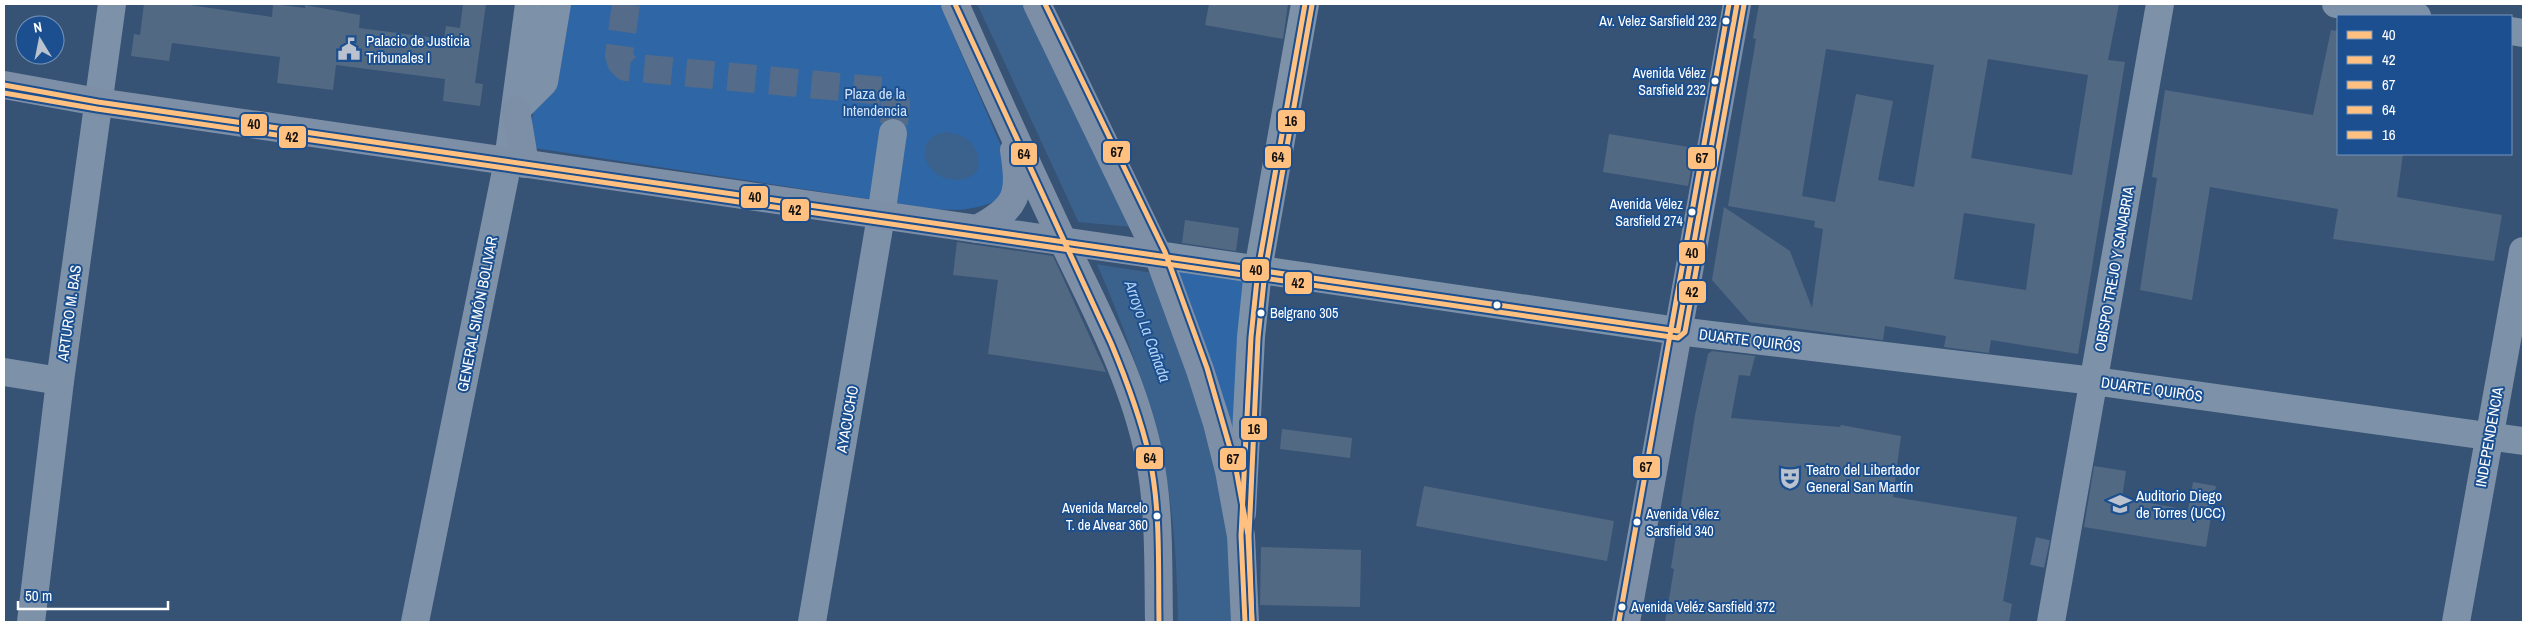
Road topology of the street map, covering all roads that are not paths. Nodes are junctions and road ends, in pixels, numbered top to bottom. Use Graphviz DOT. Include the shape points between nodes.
graph roads {
  1 [pos="112,4"];
  2 [pos="529,4"];
  3 [pos="558,4"];
  4 [pos="955,4"];
  5 [pos="1037,4"];
  6 [pos="1305,4"];
  7 [pos="1736,4"];
  8 [pos="2160,4"];
  9 [pos="2336,4"];
  10 [pos="2410,15"];
  11 [pos="4,85"];
  12 [pos="98,102"];
  13 [pos="516,110"];
  14 [pos="1011,131"];
  15 [pos="893,133"];
  16 [pos="516,162"];
  17 [pos="881,216"];
  18 [pos="977,229"];
  19 [pos="1063,242"];
  20 [pos="2523,251"];
  21 [pos="1158,256"];
  22 [pos="1258,270"];
  23 [pos="1678,331"];
  24 [pos="4,372"];
  25 [pos="60,381"];
  26 [pos="2094,381"];
  27 [pos="2490,435"];
  28 [pos="2523,441"];
  29 [pos="1241,536"];
  30 [pos="31,622"];
  31 [pos="415,622"];
  32 [pos="812,622"];
  33 [pos="1159,622"];
  34 [pos="1246,622"];
  35 [pos="1626,622"];
  36 [pos="2051,622"];
  37 [pos="2456,622"];
  1 -- 12 [label="street, ARTURO M. BAS"];
  2 -- 13 [label="street"];
  3 -- 13 [label="street" via="544,82"];
  4 -- 14 [label="main road"];
  5 -- 21 [label="main road"];
  6 -- 22 [label="street"];
  7 -- 23 [label="main road"];
  8 -- 26 [label="street, OBISPO TREJO Y SANABRIA"];
  9 -- 10 [label="street"];
  11 -- 12 [label="main road, DUARTE QUIRÓS"];
  12 -- 16 [label="main road, DUARTE QUIRÓS"];
  12 -- 25 [label="street, ARTURO M. BAS"];
  13 -- 16 [label="main road"];
  14 -- 18 [label="main road" via="1017,167 1016,190 1010,207"];
  14 -- 19 [label="main road"];
  15 -- 17 [label="street, AYACUCHO"];
  16 -- 17 [label="main road, DUARTE QUIRÓS"];
  16 -- 31 [label="street, GENERAL SIMÓN BOLIVAR"];
  17 -- 18 [label="main road, DUARTE QUIRÓS"];
  17 -- 32 [label="street, AYACUCHO"];
  18 -- 19 [label="main road, DUARTE QUIRÓS"];
  19 -- 21 [label="main road, DUARTE QUIRÓS"];
  19 -- 33 [label="main road" via="1117,358 1149,456 1156,506"];
  20 -- 27 [label="street, INDEPENDENCIA"];
  21 -- 22 [label="street, DUARTE QUIRÓS"];
  21 -- 29 [label="main road" via="1217,423"];
  22 -- 23 [label="street, DUARTE QUIRÓS"];
  22 -- 29 [label="street" via="1251,337"];
  23 -- 26 [label="street, DUARTE QUIRÓS"];
  23 -- 35 [label="main road"];
  24 -- 25 [label="street"];
  25 -- 30 [label="street, ARTURO M. BAS"];
  26 -- 27 [label="street, DUARTE QUIRÓS"];
  26 -- 36 [label="street, OBISPO TREJO Y SANABRIA" via="2055,554"];
  27 -- 28 [label="street, DUARTE QUIRÓS"];
  27 -- 37 [label="street, INDEPENDENCIA"];
  29 -- 34 [label="main road"];
}
